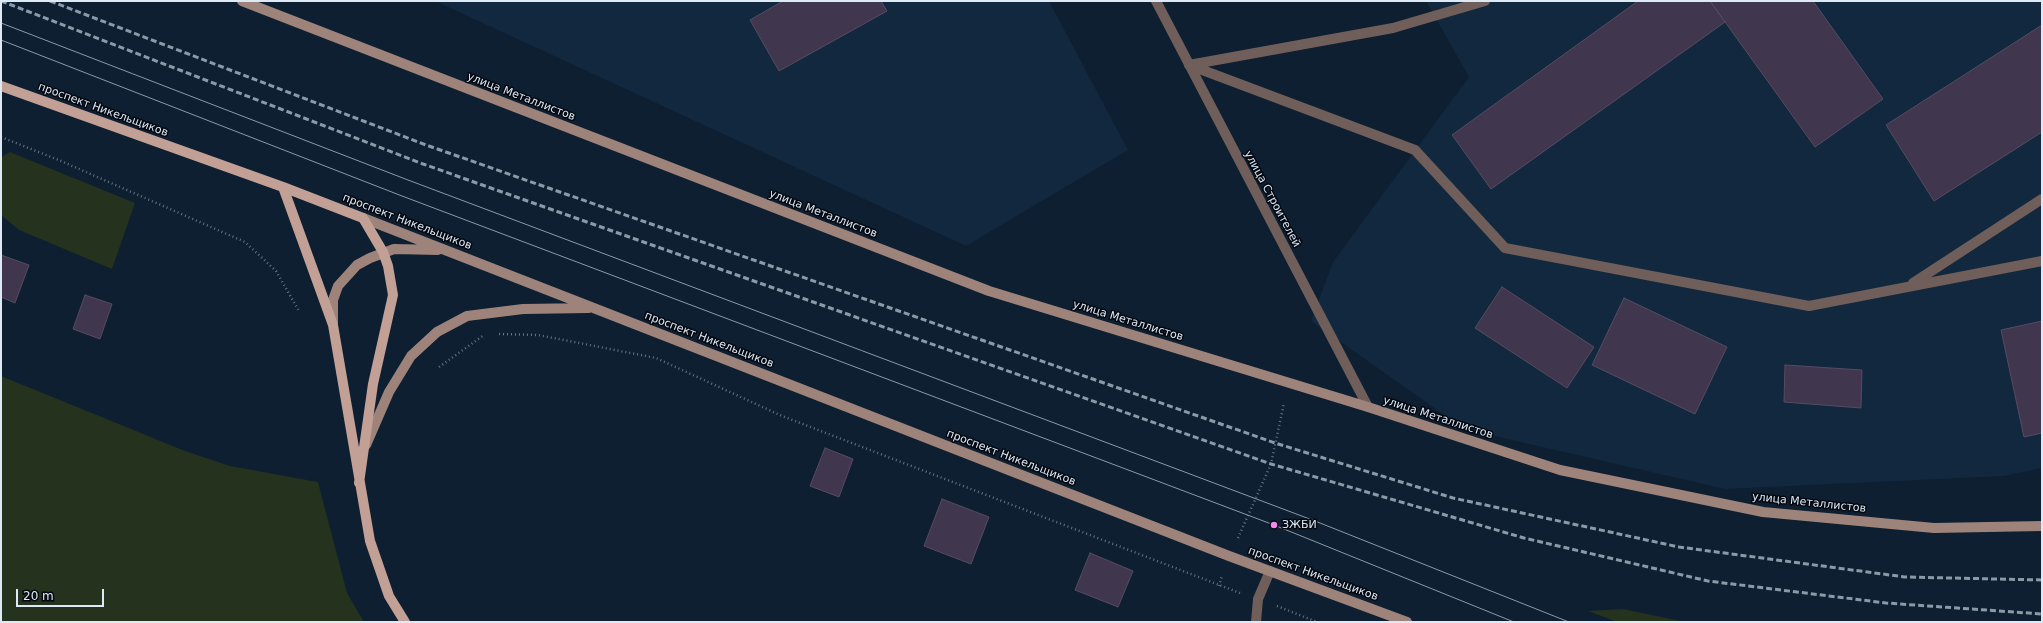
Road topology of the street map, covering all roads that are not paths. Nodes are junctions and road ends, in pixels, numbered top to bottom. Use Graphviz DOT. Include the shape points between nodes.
graph roads {
  1 [pos="242,1"];
  2 [pos="1156,1"];
  3 [pos="1485,1"];
  4 [pos="1189,65"];
  5 [pos="1,86"];
  6 [pos="283,187"];
  7 [pos="2042,198"];
  8 [pos="363,218"];
  9 [pos="448,250"];
  10 [pos="383,252"];
  11 [pos="2042,262"];
  12 [pos="1908,287"];
  13 [pos="595,308"];
  14 [pos="333,325"];
  15 [pos="1368,407"];
  16 [pos="363,454"];
  17 [pos="359,483"];
  18 [pos="2042,526"];
  19 [pos="1270,571"];
  20 [pos="405,622"];
  21 [pos="1256,622"];
  22 [pos="1407,622"];
  1 -- 15 [label="main road, улица Металлистов" via="989,291"];
  2 -- 4 [label="street, улица Строителей"];
  3 -- 4 [label="street" via="1393,28"];
  4 -- 12 [label="street" via="1416,150 1505,248 1809,306"];
  4 -- 15 [label="street, улица Строителей"];
  5 -- 6 [label="main road, проспект Никельщиков"];
  6 -- 8 [label="main road, проспект Никельщиков"];
  6 -- 14 [label="main road"];
  7 -- 12 [label="street"];
  8 -- 9 [label="main road, проспект Никельщиков"];
  8 -- 10 [label="main road"];
  9 -- 10 [label="main road" via="394,249"];
  9 -- 13 [label="main road, проспект Никельщиков"];
  10 -- 14 [label="main road" via="357,265 338,286 333,300"];
  10 -- 16 [label="main road" via="392,281 393,294 373,384"];
  11 -- 12 [label="street"];
  13 -- 16 [label="main road" via="523,309 467,316 437,332 411,356 389,392"];
  13 -- 19 [label="main road, проспект Никельщиков"];
  14 -- 17 [label="main road"];
  15 -- 18 [label="main road, улица Металлистов" via="1560,470 1763,512 1934,528"];
  16 -- 17 [label="main road"];
  17 -- 20 [label="main road" via="370,541 389,596"];
  19 -- 21 [label="street" via="1258,599"];
  19 -- 22 [label="main road, проспект Никельщиков"];
}
